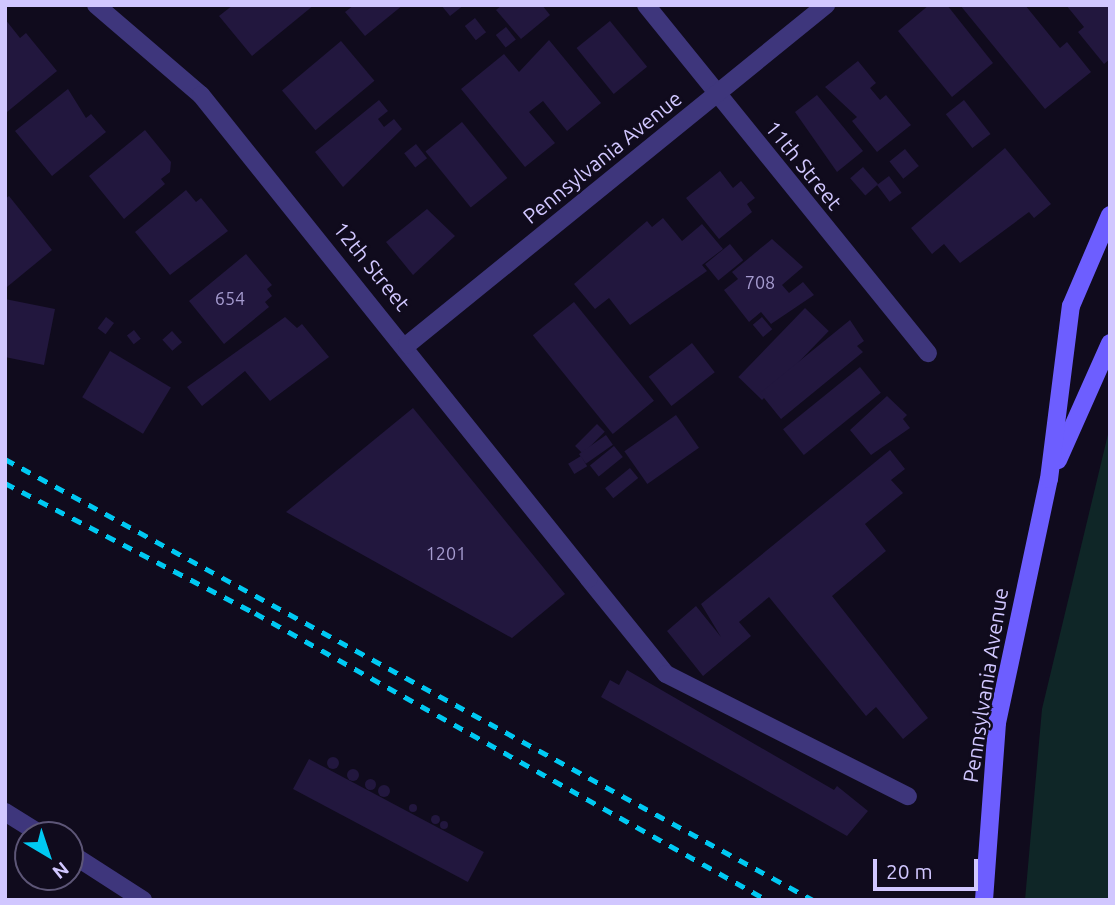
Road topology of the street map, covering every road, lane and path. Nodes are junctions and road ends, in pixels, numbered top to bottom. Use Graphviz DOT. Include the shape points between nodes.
graph roads {
  1 [pos="96,5"];
  2 [pos="646,5"];
  3 [pos="826,5"];
  4 [pos="716,94"];
  5 [pos="1110,215"];
  6 [pos="1110,343"];
  7 [pos="407,345"];
  8 [pos="928,353"];
  9 [pos="1049,479"];
  10 [pos="908,796"];
  11 [pos="84,862"];
  12 [pos="143,900"];
  13 [pos="984,900"];
  1 -- 7 [label="street, 12th Street" via="201,94"];
  2 -- 4 [label="street, 11th Street"];
  3 -- 4 [label="street, Pennsylvania Avenue"];
  4 -- 7 [label="street, Pennsylvania Avenue"];
  4 -- 8 [label="street, 11th Street"];
  5 -- 9 [label="main road, Pennsylvania Avenue" via="1071,306"];
  6 -- 9 [label="main road, Pennsylvania Avenue"];
  7 -- 10 [label="street, 12th Street" via="666,674"];
  9 -- 13 [label="main road, Pennsylvania Avenue" via="997,723"];
  11 -- 12 [label="street"];
}
